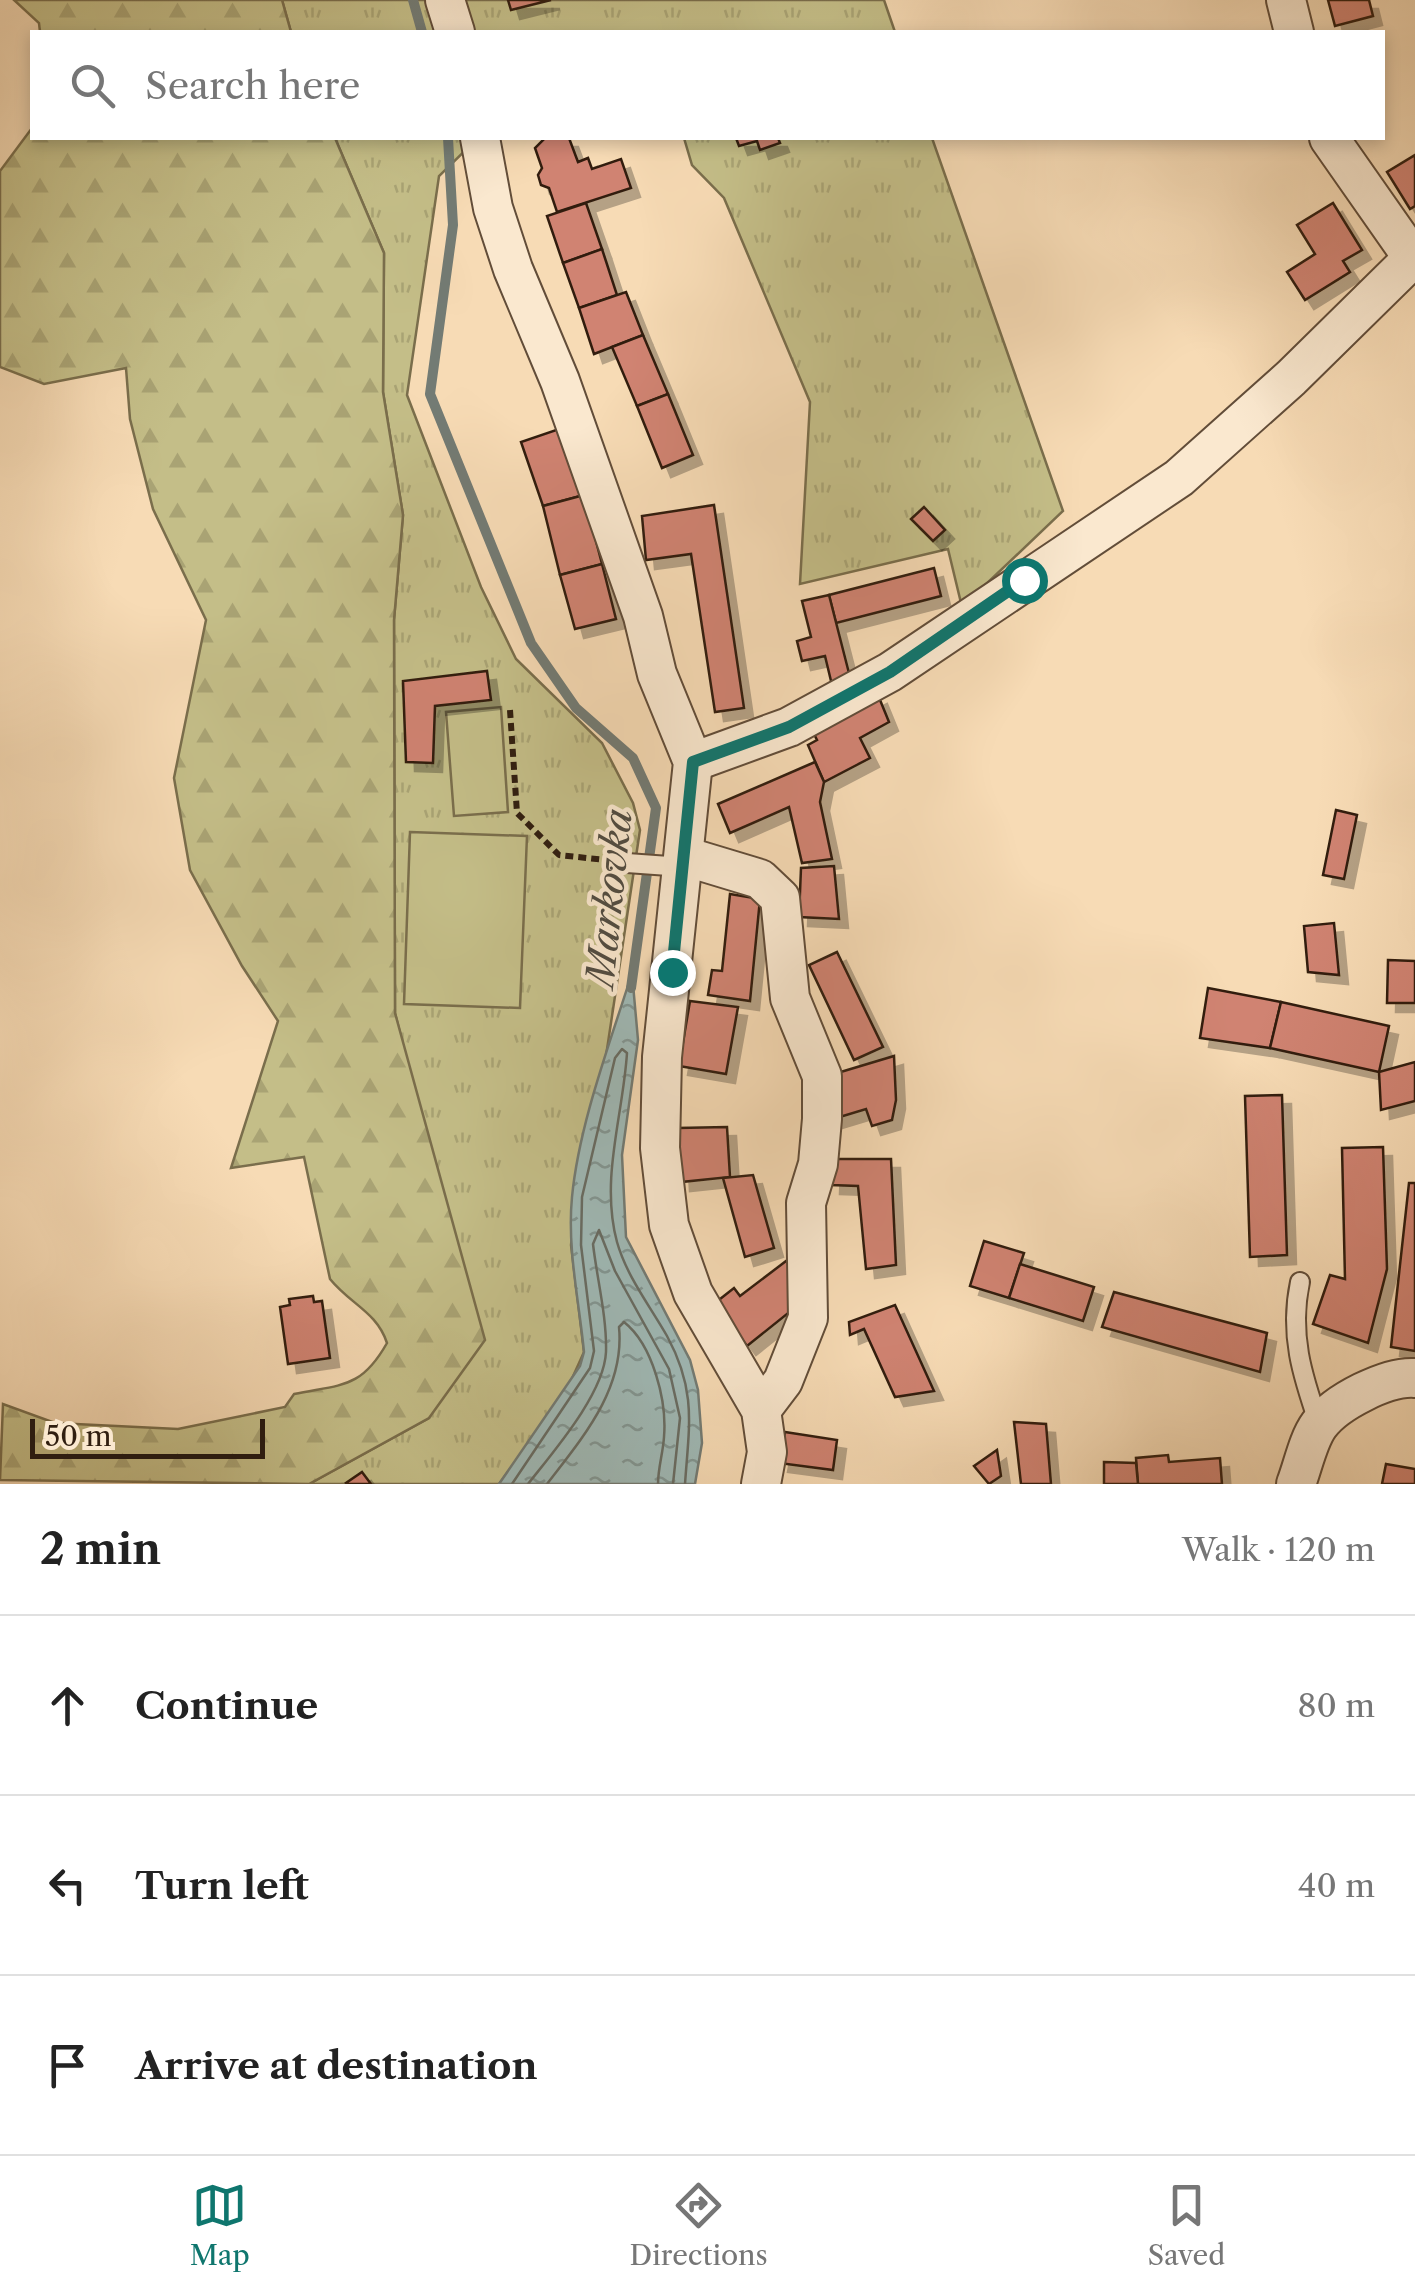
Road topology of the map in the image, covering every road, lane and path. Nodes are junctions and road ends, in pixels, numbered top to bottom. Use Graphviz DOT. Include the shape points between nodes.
graph roads {
  1 [pos="445,0"];
  2 [pos="1286,0"];
  3 [pos="453,30"];
  4 [pos="1294,30"];
  5 [pos="480,140"];
  6 [pos="1330,140"];
  7 [pos="1414,257"];
  8 [pos="510,710"];
  9 [pos="693,762"];
  10 [pos="627,863"];
  11 [pos="675,863"];
  12 [pos="1300,1282"];
  13 [pos="1415,1378"];
  14 [pos="761,1410"];
  15 [pos="1319,1425"];
  16 [pos="761,1484"];
  17 [pos="1296,1484"];
  1 -- 3 [label="street"];
  2 -- 4 [label="street"];
  5 -- 9 [label="street" via="513,269 560,381 643,616 656,674"];
  6 -- 7 [label="street"];
  7 -- 9 [label="street" via="1179,478 890,672 789,727"];
  8 -- 10 [label="path" via="518,813 560,854"];
  9 -- 11 [label="street"];
  10 -- 11 [label="lane"];
  11 -- 14 [label="street" via="660,1148 669,1225 693,1293"];
  11 -- 14 [label="street" via="760,879 780,898 790,998 822,1076 818,1164 806,1203 808,1318 790,1369"];
  12 -- 15 [label="lane" via="1294,1344"];
  13 -- 15 [label="street" via="1398,1376 1362,1392"];
  14 -- 16 [label="street"];
  15 -- 17 [label="street"];
}
